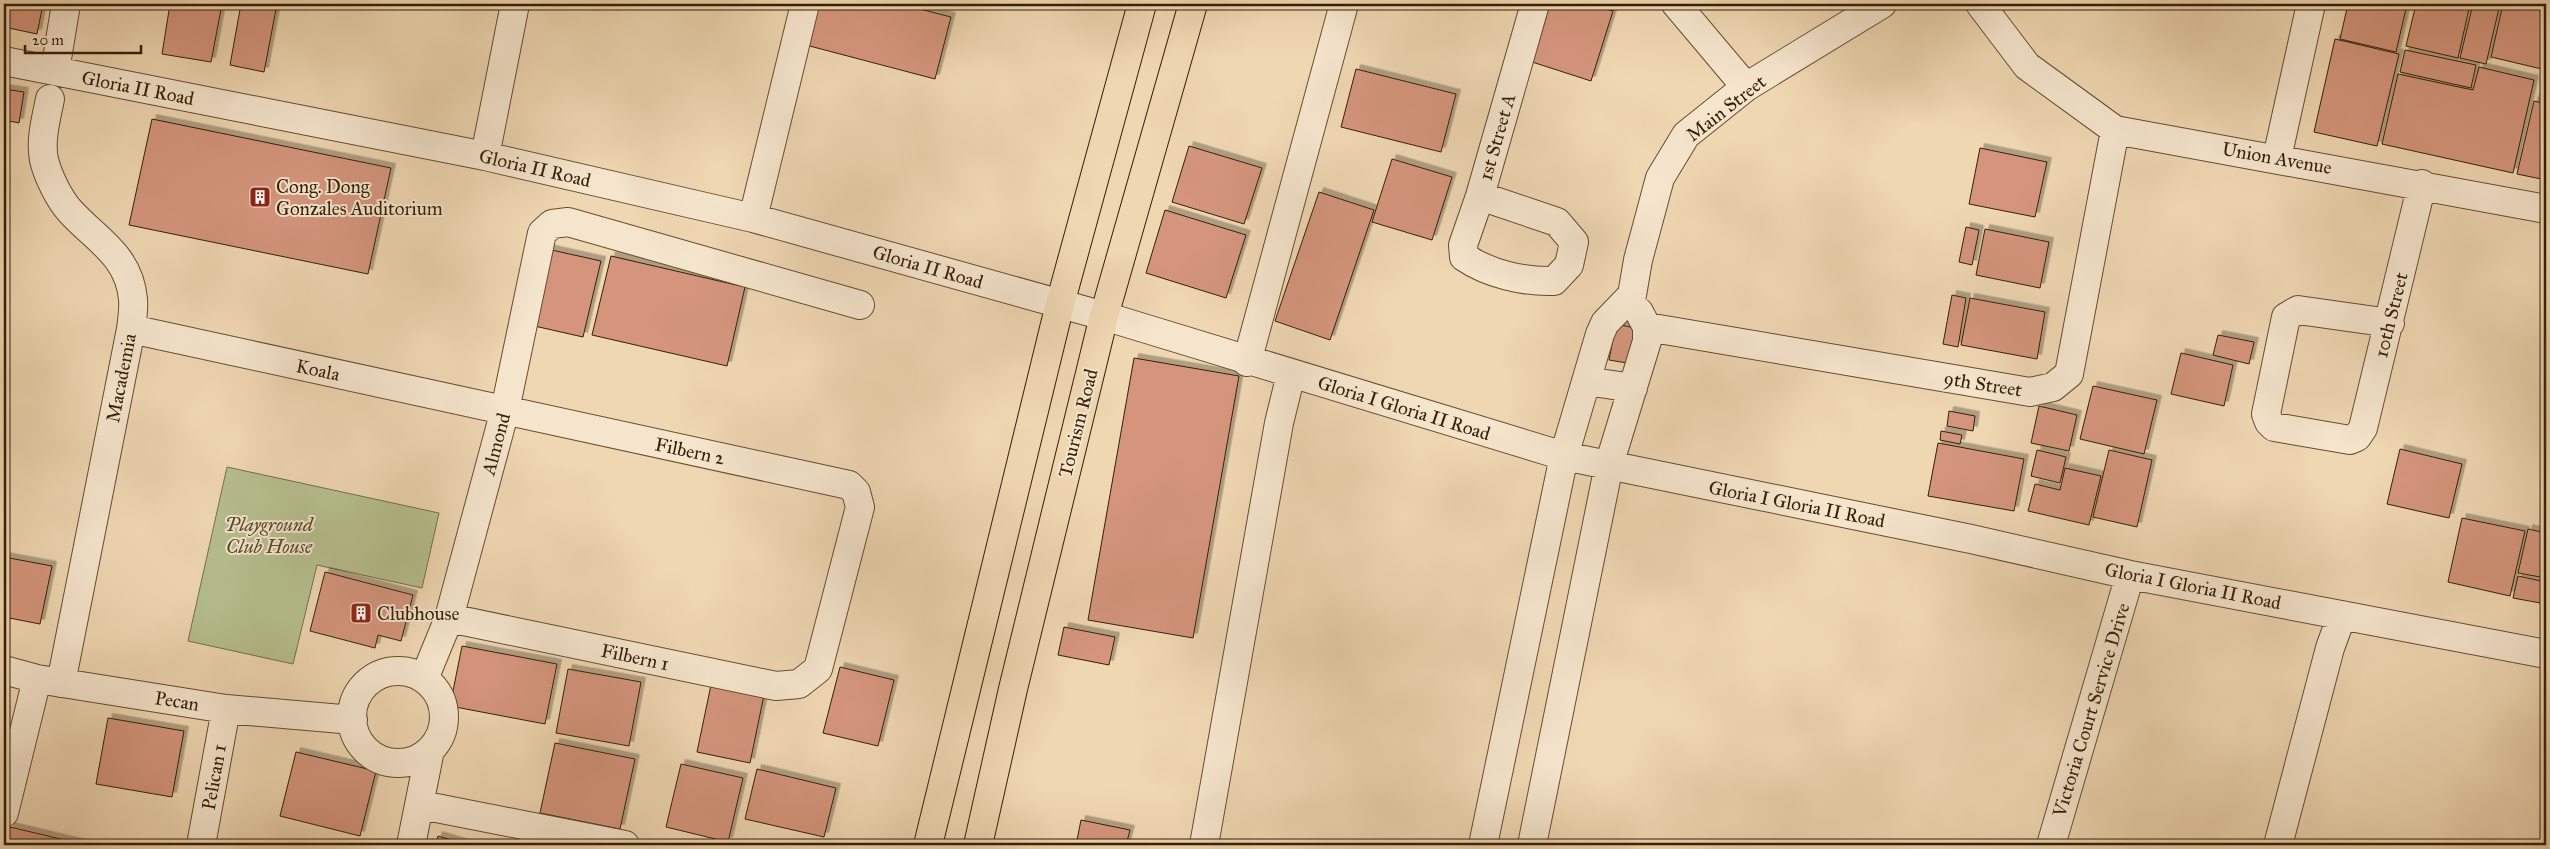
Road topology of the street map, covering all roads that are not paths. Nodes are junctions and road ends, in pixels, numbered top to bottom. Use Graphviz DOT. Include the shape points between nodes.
graph roads {
  1 [pos="66,4"];
  2 [pos="515,4"];
  3 [pos="805,4"];
  4 [pos="1142,4"];
  5 [pos="1193,4"];
  6 [pos="1344,4"];
  7 [pos="1535,4"];
  8 [pos="1676,4"];
  9 [pos="1882,4"];
  10 [pos="1980,4"];
  11 [pos="2311,4"];
  12 [pos="4,61"];
  13 [pos="55,71"];
  14 [pos="1746,87"];
  15 [pos="50,99"];
  16 [pos="2115,130"];
  17 [pos="485,156"];
  18 [pos="2277,158"];
  19 [pos="2422,184"];
  20 [pos="1480,196"];
  21 [pos="2546,209"];
  22 [pos="753,218"];
  23 [pos="1632,295"];
  24 [pos="1060,304"];
  25 [pos="860,305"];
  26 [pos="1104,316"];
  27 [pos="2390,323"];
  28 [pos="1647,327"];
  29 [pos="131,330"];
  30 [pos="1247,362"];
  31 [pos="1290,374"];
  32 [pos="1586,381"];
  33 [pos="1633,388"];
  34 [pos="505,410"];
  35 [pos="1564,456"];
  36 [pos="1609,466"];
  37 [pos="2130,574"];
  38 [pos="2342,615"];
  39 [pos="449,618"];
  40 [pos="2546,654"];
  41 [pos="818,669"];
  42 [pos="4,670"];
  43 [pos="424,679"];
  44 [pos="49,681"];
  45 [pos="226,709"];
  46 [pos="353,720"];
  47 [pos="430,750"];
  48 [pos="421,805"];
  49 [pos="4,813"];
  50 [pos="201,845"];
  51 [pos="412,845"];
  52 [pos="625,845"];
  53 [pos="928,845"];
  54 [pos="978,845"];
  55 [pos="1204,845"];
  56 [pos="1483,845"];
  57 [pos="1532,845"];
  58 [pos="2051,845"];
  59 [pos="2278,845"];
  1 -- 13 [label="street"];
  2 -- 17 [label="street"];
  3 -- 22 [label="street"];
  4 -- 24 [label="main road"];
  5 -- 26 [label="main road, Tourism Road"];
  6 -- 30 [label="street"];
  7 -- 20 [label="street, 1st Street A"];
  8 -- 14 [label="street"];
  9 -- 14 [label="street, Main Street"];
  10 -- 16 [label="street, Union Avenue" via="2027,66"];
  11 -- 18 [label="street"];
  12 -- 13 [label="street, Gloria II Road"];
  13 -- 17 [label="street, Gloria II Road"];
  14 -- 23 [label="street, Main Street" via="1686,135 1660,178"];
  15 -- 29 [label="street, Macademia" via="44,129 44,160 69,210 113,250 126,272 133,299"];
  16 -- 18 [label="street, Union Avenue"];
  16 -- 28 [label="street, 9th Street" via="2069,374 2053,387 2030,392"];
  17 -- 22 [label="street, Gloria II Road"];
  18 -- 19 [label="street, Union Avenue"];
  19 -- 21 [label="street, Union Avenue"];
  19 -- 27 [label="street, 10th Street"];
  20 -- 20 [label="street, 1st Street A" via="1463,245 1464,257 1475,265 1531,282 1554,281 1569,265 1574,242 1557,222"];
  22 -- 24 [label="street, Gloria II Road"];
  23 -- 28 [label="street"];
  23 -- 32 [label="street" via="1605,323"];
  24 -- 26 [label="street, Gloria I Gloria II Road"];
  24 -- 53 [label="main road"];
  25 -- 34 [label="street, Almond" via="568,222 552,224 542,233"];
  26 -- 30 [label="street, Gloria I Gloria II Road"];
  26 -- 54 [label="main road, Tourism Road"];
  27 -- 27 [label="street, 10th Street" via="2363,428 2357,437 2350,440 2274,427 2269,422 2266,414 2286,317 2298,310"];
  28 -- 33 [label="street" via="1647,341"];
  29 -- 34 [label="street, Koala"];
  29 -- 44 [label="street, Macademia"];
  30 -- 31 [label="street, Gloria I Gloria II Road"];
  31 -- 35 [label="street, Gloria I Gloria II Road"];
  31 -- 55 [label="street"];
  32 -- 33 [label="street"];
  32 -- 35 [label="street"];
  33 -- 36 [label="street"];
  34 -- 39 [label="street, Almond"];
  34 -- 41 [label="street, Filbern 2" via="849,485 856,492 860,507"];
  35 -- 36 [label="street, Gloria I Gloria II Road"];
  35 -- 56 [label="street"];
  36 -- 37 [label="street, Gloria I Gloria II Road"];
  36 -- 57 [label="street"];
  37 -- 38 [label="street, Gloria I Gloria II Road"];
  37 -- 58 [label="street, Victoria Court Service Drive"];
  38 -- 40 [label="street, Gloria I Gloria II Road"];
  38 -- 59 [label="street" via="2330,648"];
  39 -- 41 [label="street, Filbern 1" via="776,686 799,684"];
  39 -- 43 [label="street, Almond"];
  42 -- 44 [label="street, Pecan"];
  43 -- 46 [label="street" via="396,671 382,674 360,692"];
  43 -- 47 [label="street" via="434,688 444,713 441,733"];
  44 -- 45 [label="street, Pecan"];
  44 -- 49 [label="street, Macademia"];
  45 -- 46 [label="street, Pecan"];
  45 -- 50 [label="street, Pelican 1"];
  46 -- 47 [label="street" via="356,735 375,757 389,762 410,761"];
  47 -- 48 [label="street"];
  48 -- 51 [label="street"];
  48 -- 52 [label="street"];
}
